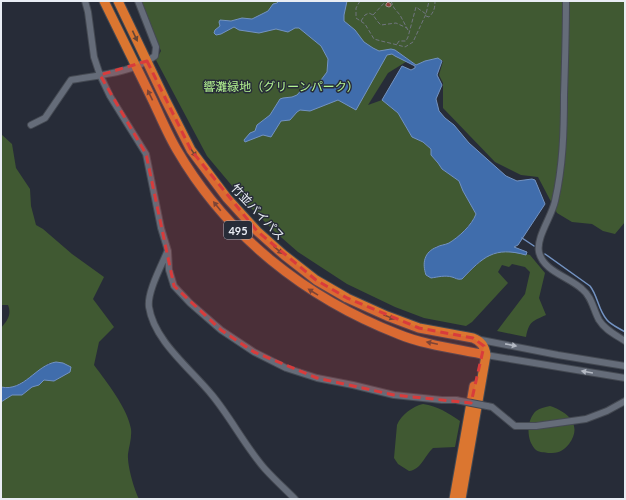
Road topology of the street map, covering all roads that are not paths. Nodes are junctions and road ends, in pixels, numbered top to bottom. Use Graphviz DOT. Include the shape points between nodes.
graph roads {
  1 [pos="85,1"];
  2 [pos="104,1"];
  3 [pos="118,1"];
  4 [pos="138,1"];
  5 [pos="566,1"];
  6 [pos="147,62"];
  7 [pos="136,67"];
  8 [pos="100,75"];
  9 [pos="31,125"];
  10 [pos="168,251"];
  11 [pos="625,341"];
  12 [pos="486,353"];
  13 [pos="625,366"];
  14 [pos="625,378"];
  15 [pos="625,401"];
  16 [pos="295,499"];
  17 [pos="454,499"];
  18 [pos="461,499"];
  1 -- 8 [label="street" via="94,57"];
  2 -- 7 [label="highway, 竹並バイパス / 495"];
  3 -- 6 [label="highway, 竹並バイパス / 495, one-way"];
  4 -- 6 [label="street" via="156,47 155,56"];
  5 -- 11 [label="street" via="564,128 560,178 554,206 539,246 540,254 550,268 587,293 600,321 610,332"];
  6 -- 7 [label="street"];
  6 -- 12 [label="highway, 竹並バイパス / 495, one-way" via="191,150 257,232 316,280 347,298 419,328 473,338 478,340"];
  7 -- 8 [label="street"];
  12 -- 7 [label="highway, 竹並バイパス / 495, one-way" via="477,355 398,335 331,303 274,263 247,240 205,192 177,150"];
  8 -- 9 [label="street" via="71,80 45,118"];
  8 -- 10 [label="street" via="146,154"];
  10 -- 15 [label="street, bridge" via="169,270 174,286 190,303 221,330 254,352 286,368 317,378 394,395 456,400 492,407 515,426 536,426 586,419"];
  10 -- 16 [label="street" via="150,294 151,315 157,328 174,353 213,396 265,468"];
  12 -- 13 [label="street, one-way" via="558,355"];
  14 -- 12 [label="street, one-way"];
  12 -- 17 [label="highway"];
  12 -- 18 [label="highway"];
}
